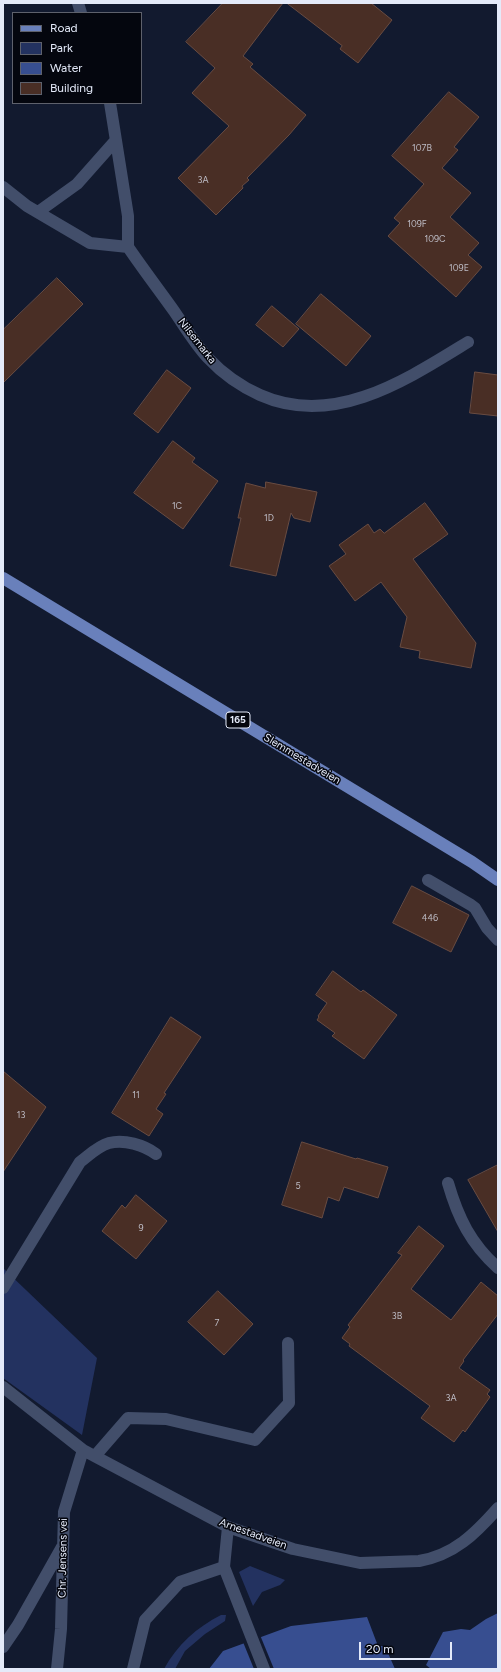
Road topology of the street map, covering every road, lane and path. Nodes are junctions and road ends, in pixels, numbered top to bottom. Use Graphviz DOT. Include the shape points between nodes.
graph roads {
  1 [pos="110,104"];
  2 [pos="116,140"];
  3 [pos="3,187"];
  4 [pos="33,209"];
  5 [pos="128,247"];
  6 [pos="468,342"];
  7 [pos="3,578"];
  8 [pos="428,880"];
  9 [pos="498,880"];
  10 [pos="498,940"];
  11 [pos="156,1154"];
  12 [pos="448,1183"];
  13 [pos="498,1268"];
  14 [pos="3,1288"];
  15 [pos="288,1343"];
  16 [pos="3,1387"];
  17 [pos="83,1450"];
  18 [pos="95,1456"];
  19 [pos="498,1508"];
  20 [pos="228,1527"];
  21 [pos="63,1544"];
  22 [pos="224,1567"];
  23 [pos="3,1647"];
  24 [pos="57,1669"];
  25 [pos="132,1669"];
  26 [pos="264,1669"];
  1 -- 2 [label="street"];
  2 -- 4 [label="street" via="77,184"];
  2 -- 5 [label="street" via="128,216"];
  3 -- 4 [label="street"];
  4 -- 5 [label="street" via="90,242"];
  5 -- 6 [label="street, Nilsemarka" via="192,338 218,368 251,391 279,402 311,407 348,402 396,383"];
  7 -- 9 [label="main road, Slemmestadveien / 165"];
  8 -- 10 [label="street" via="475,908"];
  11 -- 14 [label="street" via="148,1148 129,1143 108,1143 80,1162"];
  12 -- 13 [label="street" via="462,1223 486,1258"];
  15 -- 18 [label="street" via="289,1403 255,1440 166,1419 128,1418"];
  16 -- 17 [label="street, Arnestadveien"];
  17 -- 18 [label="street, Arnestadveien"];
  17 -- 21 [label="street, Chr. Jensens vei" via="64,1512"];
  18 -- 20 [label="street, Arnestadveien"];
  19 -- 20 [label="street, Arnestadveien" via="474,1535 462,1544 440,1556 419,1561 360,1563 293,1549"];
  20 -- 22 [label="street"];
  21 -- 23 [label="street"];
  21 -- 24 [label="street, Chr. Jensens vei" via="61,1629"];
  22 -- 25 [label="street" via="180,1582 145,1620"];
  22 -- 26 [label="street"];
}
